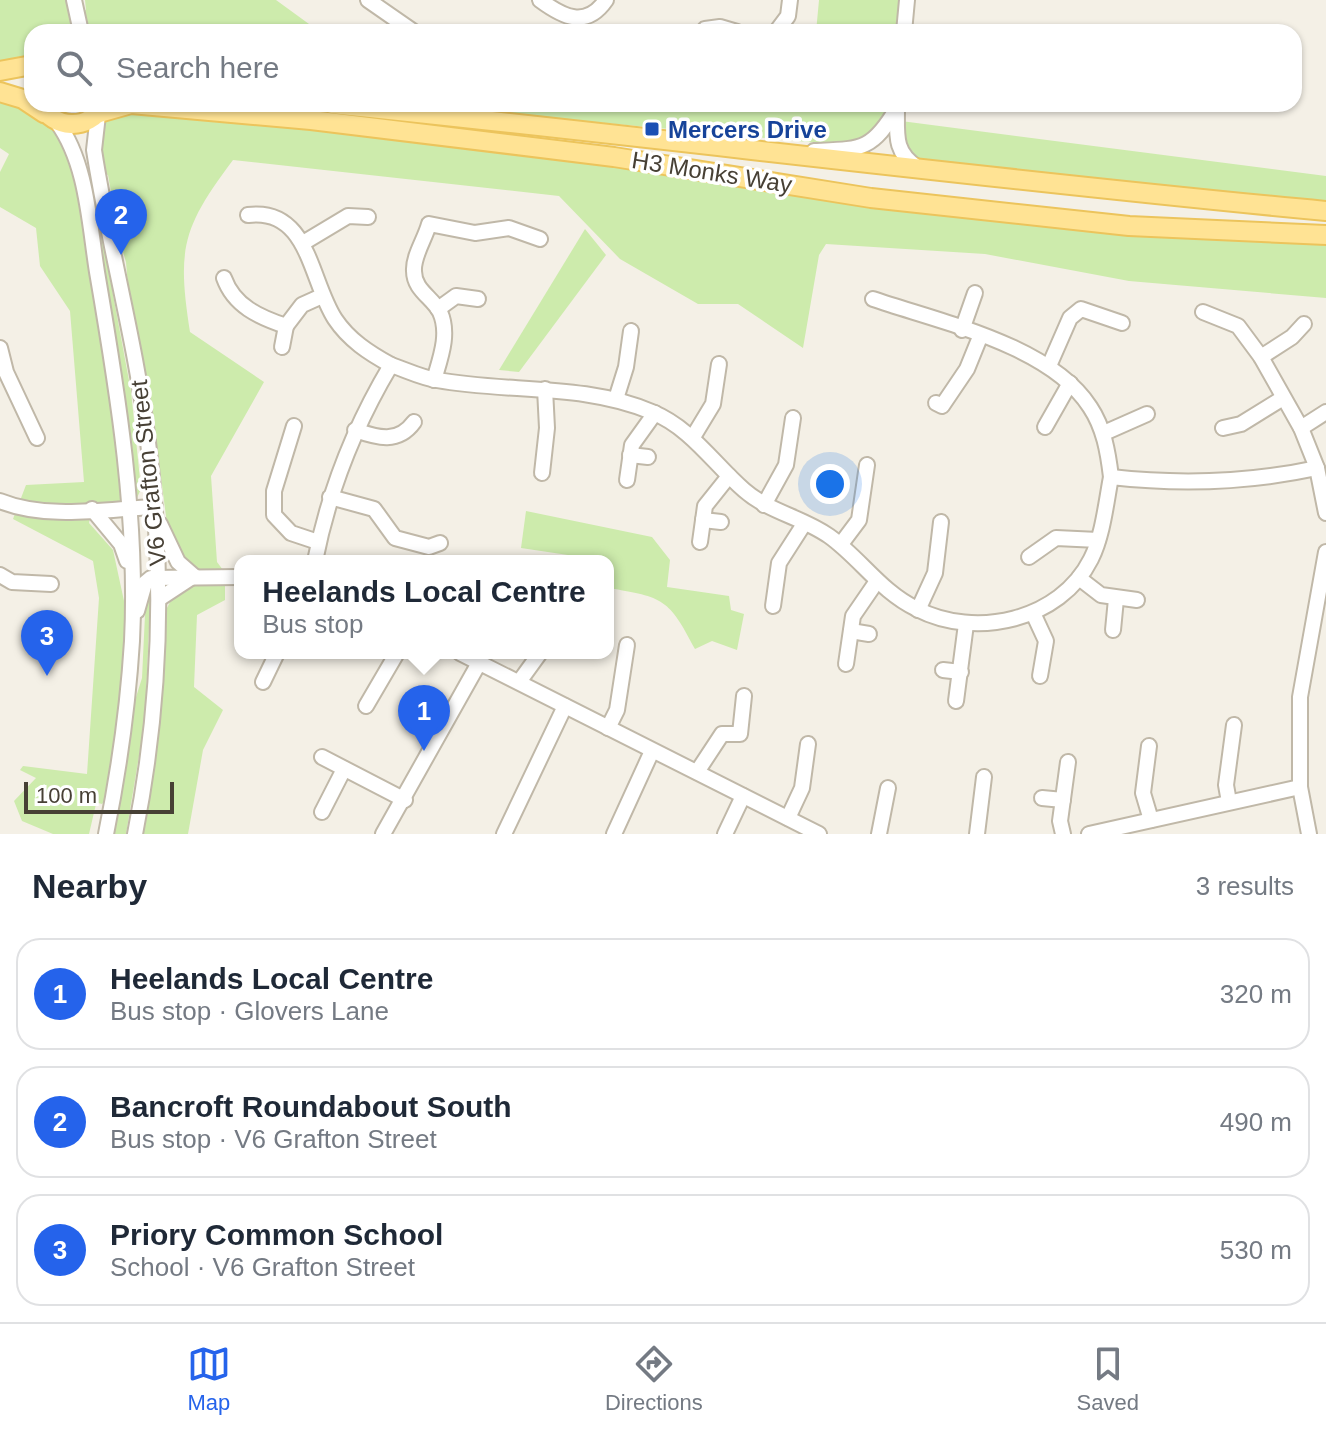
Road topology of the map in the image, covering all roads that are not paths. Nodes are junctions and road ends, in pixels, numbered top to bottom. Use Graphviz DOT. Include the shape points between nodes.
graph roads {
  1 [pos="74,0"];
  2 [pos="368,0"];
  3 [pos="540,0"];
  4 [pos="606,0"];
  5 [pos="790,0"];
  6 [pos="907,0"];
  7 [pos="70,24"];
  8 [pos="79,24"];
  9 [pos="402,24"];
  10 [pos="782,24"];
  11 [pos="905,24"];
  12 [pos="24,66"];
  13 [pos="0,71"];
  14 [pos="0,92"];
  15 [pos="24,100"];
  16 [pos="99,112"];
  17 [pos="101,112"];
  18 [pos="216,112"];
  19 [pos="412,112"];
  20 [pos="893,112"];
  21 [pos="897,112"];
  22 [pos="47,114"];
  23 [pos="786,152"];
  24 [pos="918,167"];
  25 [pos="1326,211"];
  26 [pos="248,215"];
  27 [pos="368,217"];
  28 [pos="1326,235"];
  29 [pos="540,239"];
  30 [pos="303,243"];
  31 [pos="224,278"];
  32 [pos="975,293"];
  33 [pos="322,296"];
  34 [pos="478,299"];
  35 [pos="873,300"];
  36 [pos="438,309"];
  37 [pos="1203,312"];
  38 [pos="1122,323"];
  39 [pos="1304,324"];
  40 [pos="286,326"];
  41 [pos="962,330"];
  42 [pos="631,331"];
  43 [pos="980,337"];
  44 [pos="282,347"];
  45 [pos="0,348"];
  46 [pos="1261,357"];
  47 [pos="719,364"];
  48 [pos="391,365"];
  49 [pos="1049,366"];
  50 [pos="434,380"];
  51 [pos="1070,383"];
  52 [pos="545,389"];
  53 [pos="1283,398"];
  54 [pos="616,399"];
  55 [pos="943,407"];
  56 [pos="1326,412"];
  57 [pos="655,413"];
  58 [pos="1147,414"];
  59 [pos="793,418"];
  60 [pos="414,422"];
  61 [pos="294,426"];
  62 [pos="1045,427"];
  63 [pos="1223,428"];
  64 [pos="1301,428"];
  65 [pos="355,430"];
  66 [pos="28,433"];
  67 [pos="1104,433"];
  68 [pos="693,437"];
  69 [pos="630,455"];
  70 [pos="648,457"];
  71 [pos="867,465"];
  72 [pos="1317,468"];
  73 [pos="542,473"];
  74 [pos="729,476"];
  75 [pos="1111,477"];
  76 [pos="627,480"];
  77 [pos="330,497"];
  78 [pos="0,501"];
  79 [pos="764,505"];
  80 [pos="130,508"];
  81 [pos="92,509"];
  82 [pos="156,510"];
  83 [pos="1326,513"];
  84 [pos="703,520"];
  85 [pos="721,522"];
  86 [pos="941,522"];
  87 [pos="804,524"];
  88 [pos="1098,540"];
  89 [pos="318,542"];
  90 [pos="700,542"];
  91 [pos="440,543"];
  92 [pos="841,544"];
  93 [pos="1326,552"];
  94 [pos="316,555"];
  95 [pos="1029,557"];
  96 [pos="131,571"];
  97 [pos="0,575"];
  98 [pos="160,576"];
  99 [pos="194,576"];
  100 [pos="234,577"];
  101 [pos="1079,578"];
  102 [pos="877,581"];
  103 [pos="51,584"];
  104 [pos="159,599"];
  105 [pos="1116,599"];
  106 [pos="1137,600"];
  107 [pos="773,606"];
  108 [pos="918,610"];
  109 [pos="1033,613"];
  110 [pos="1320,623"];
  111 [pos="966,624"];
  112 [pos="1113,630"];
  113 [pos="851,631"];
  114 [pos="869,634"];
  115 [pos="132,638"];
  116 [pos="627,645"];
  117 [pos="274,659"];
  118 [pos="393,659"];
  119 [pos="471,659"];
  120 [pos="536,659"];
  121 [pos="479,663"];
  122 [pos="846,664"];
  123 [pos="943,670"];
  124 [pos="961,672"];
  125 [pos="1040,676"];
  126 [pos="263,682"];
  127 [pos="519,682"];
  128 [pos="744,696"];
  129 [pos="956,701"];
  130 [pos="366,706"];
  131 [pos="565,706"];
  132 [pos="1234,725"];
  133 [pos="608,728"];
  134 [pos="808,744"];
  135 [pos="1149,746"];
  136 [pos="652,751"];
  137 [pos="322,757"];
  138 [pos="1068,762"];
  139 [pos="344,769"];
  140 [pos="697,772"];
  141 [pos="984,777"];
  142 [pos="1300,787"];
  143 [pos="888,788"];
  144 [pos="743,796"];
  145 [pos="1042,798"];
  146 [pos="405,800"];
  147 [pos="1063,800"];
  148 [pos="1229,802"];
  149 [pos="322,812"];
  150 [pos="788,818"];
  151 [pos="1151,820"];
  152 [pos="1108,832"];
  153 [pos="106,834"];
  154 [pos="135,834"];
  155 [pos="383,834"];
  156 [pos="504,834"];
  157 [pos="614,834"];
  158 [pos="725,834"];
  159 [pos="819,834"];
  160 [pos="879,834"];
  161 [pos="977,834"];
  162 [pos="1063,834"];
  163 [pos="1089,834"];
  164 [pos="1309,834"];
  1 -- 7 [label="street"];
  1 -- 8 [label="street"];
  2 -- 9 [label="street"];
  3 -- 4 [label="street" via="564,18 578,19"];
  5 -- 10 [label="street"];
  6 -- 11 [label="street"];
  12 -- 13 [label="main road"];
  14 -- 15 [label="main road"];
  16 -- 22 [label="main road, H3 Monks Way" via="78,125"];
  17 -- 82 [label="street, V6 Grafton Street" via="94,150 146,424"];
  18 -- 28 [label="main road, H3 Monks Way" via="568,150 886,200 1129,226"];
  19 -- 23 [label="main road, H3 Monks Way"];
  20 -- 23 [label="street" via="872,144"];
  21 -- 24 [label="street" via="896,142 903,158"];
  22 -- 80 [label="street, V6 Grafton Street" via="75,152 81,178"];
  23 -- 24 [label="main road, H3 Monks Way"];
  24 -- 25 [label="main road, H3 Monks Way"];
  26 -- 30 [label="street" via="280,221"];
  27 -- 30 [label="street" via="348,216"];
  29 -- 36 [label="street" via="509,228 475,233 429,224 414,276"];
  30 -- 33 [label="street"];
  31 -- 40 [label="street" via="241,305"];
  32 -- 41 [label="street"];
  33 -- 40 [label="street" via="302,305"];
  33 -- 48 [label="street" via="349,336"];
  34 -- 36 [label="street" via="456,296"];
  35 -- 41 [label="street"];
  36 -- 50 [label="street" via="445,338"];
  37 -- 46 [label="street" via="1238,326"];
  38 -- 49 [label="street" via="1081,309 1070,318"];
  39 -- 46 [label="street"];
  40 -- 44 [label="street"];
  41 -- 43 [label="street"];
  42 -- 54 [label="street"];
  43 -- 49 [label="street"];
  43 -- 55 [label="street"];
  45 -- 66 [label="street"];
  46 -- 53 [label="street"];
  47 -- 68 [label="street" via="713,404"];
  48 -- 50 [label="street"];
  48 -- 65 [label="street"];
  49 -- 51 [label="street"];
  50 -- 52 [label="street"];
  51 -- 62 [label="street"];
  51 -- 67 [label="street"];
  52 -- 54 [label="street"];
  52 -- 73 [label="street"];
  53 -- 63 [label="street" via="1241,424"];
  53 -- 64 [label="street"];
  54 -- 57 [label="street"];
  56 -- 64 [label="street"];
  57 -- 68 [label="street"];
  57 -- 69 [label="street"];
  58 -- 67 [label="street"];
  59 -- 79 [label="street" via="786,465"];
  60 -- 65 [label="street" via="407,432 385,440"];
  61 -- 89 [label="street" via="274,491 274,515 291,533"];
  64 -- 72 [label="street"];
  65 -- 77 [label="street"];
  67 -- 75 [label="street"];
  68 -- 74 [label="street"];
  69 -- 70 [label="street"];
  69 -- 76 [label="street"];
  71 -- 92 [label="street" via="859,520"];
  72 -- 75 [label="street" via="1240,482"];
  72 -- 83 [label="street"];
  74 -- 79 [label="street"];
  74 -- 84 [label="street" via="705,506"];
  75 -- 88 [label="street"];
  77 -- 89 [label="street"];
  77 -- 91 [label="street" via="374,509 395,538 429,547"];
  78 -- 81 [label="street" via="49,511"];
  79 -- 87 [label="street"];
  80 -- 81 [label="street"];
  80 -- 82 [label="street"];
  80 -- 96 [label="street, V6 Grafton Street"];
  81 -- 96 [label="street" via="121,544"];
  82 -- 98 [label="street, V6 Grafton Street"];
  82 -- 99 [label="street" via="171,549"];
  84 -- 85 [label="street"];
  84 -- 90 [label="street"];
  86 -- 108 [label="street" via="935,573"];
  87 -- 92 [label="street"];
  87 -- 107 [label="street" via="779,563"];
  88 -- 95 [label="street" via="1056,538"];
  88 -- 101 [label="street"];
  89 -- 94 [label="street"];
  92 -- 102 [label="street"];
  93 -- 110 [label="street"];
  96 -- 115 [label="street, V6 Grafton Street"];
  97 -- 103 [label="street" via="12,582"];
  98 -- 99 [label="street"];
  98 -- 104 [label="street, V6 Grafton Street"];
  98 -- 115 [label="street" via="145,583"];
  99 -- 100 [label="street"];
  99 -- 104 [label="street"];
  101 -- 105 [label="street"];
  101 -- 109 [label="street"];
  102 -- 108 [label="street"];
  102 -- 113 [label="street" via="853,616"];
  104 -- 154 [label="street, V6 Grafton Street" via="151,735"];
  105 -- 106 [label="street"];
  105 -- 112 [label="street"];
  108 -- 111 [label="street"];
  109 -- 111 [label="street"];
  109 -- 125 [label="street" via="1046,641"];
  110 -- 142 [label="street" via="1300,697"];
  111 -- 124 [label="street"];
  113 -- 114 [label="street"];
  113 -- 122 [label="street"];
  115 -- 153 [label="street, V6 Grafton Street" via="125,727"];
  116 -- 133 [label="street" via="617,710"];
  117 -- 126 [label="street"];
  118 -- 130 [label="street"];
  119 -- 121 [label="street"];
  120 -- 127 [label="street"];
  121 -- 127 [label="street"];
  121 -- 146 [label="street"];
  123 -- 124 [label="street"];
  124 -- 129 [label="street"];
  127 -- 131 [label="street"];
  128 -- 140 [label="street" via="740,734 722,734"];
  131 -- 133 [label="street"];
  131 -- 156 [label="street"];
  132 -- 148 [label="street" via="1226,785"];
  133 -- 136 [label="street"];
  134 -- 150 [label="street" via="802,788"];
  135 -- 151 [label="street" via="1143,793"];
  136 -- 140 [label="street"];
  136 -- 157 [label="street"];
  137 -- 139 [label="street"];
  138 -- 147 [label="street"];
  139 -- 146 [label="street"];
  139 -- 149 [label="street"];
  140 -- 144 [label="street"];
  141 -- 161 [label="street"];
  142 -- 148 [label="street"];
  142 -- 164 [label="street"];
  143 -- 160 [label="street"];
  144 -- 150 [label="street"];
  144 -- 158 [label="street"];
  145 -- 147 [label="street"];
  146 -- 155 [label="street"];
  147 -- 162 [label="street"];
  148 -- 151 [label="street"];
  150 -- 159 [label="street"];
  151 -- 152 [label="street"];
  152 -- 163 [label="street"];
}
